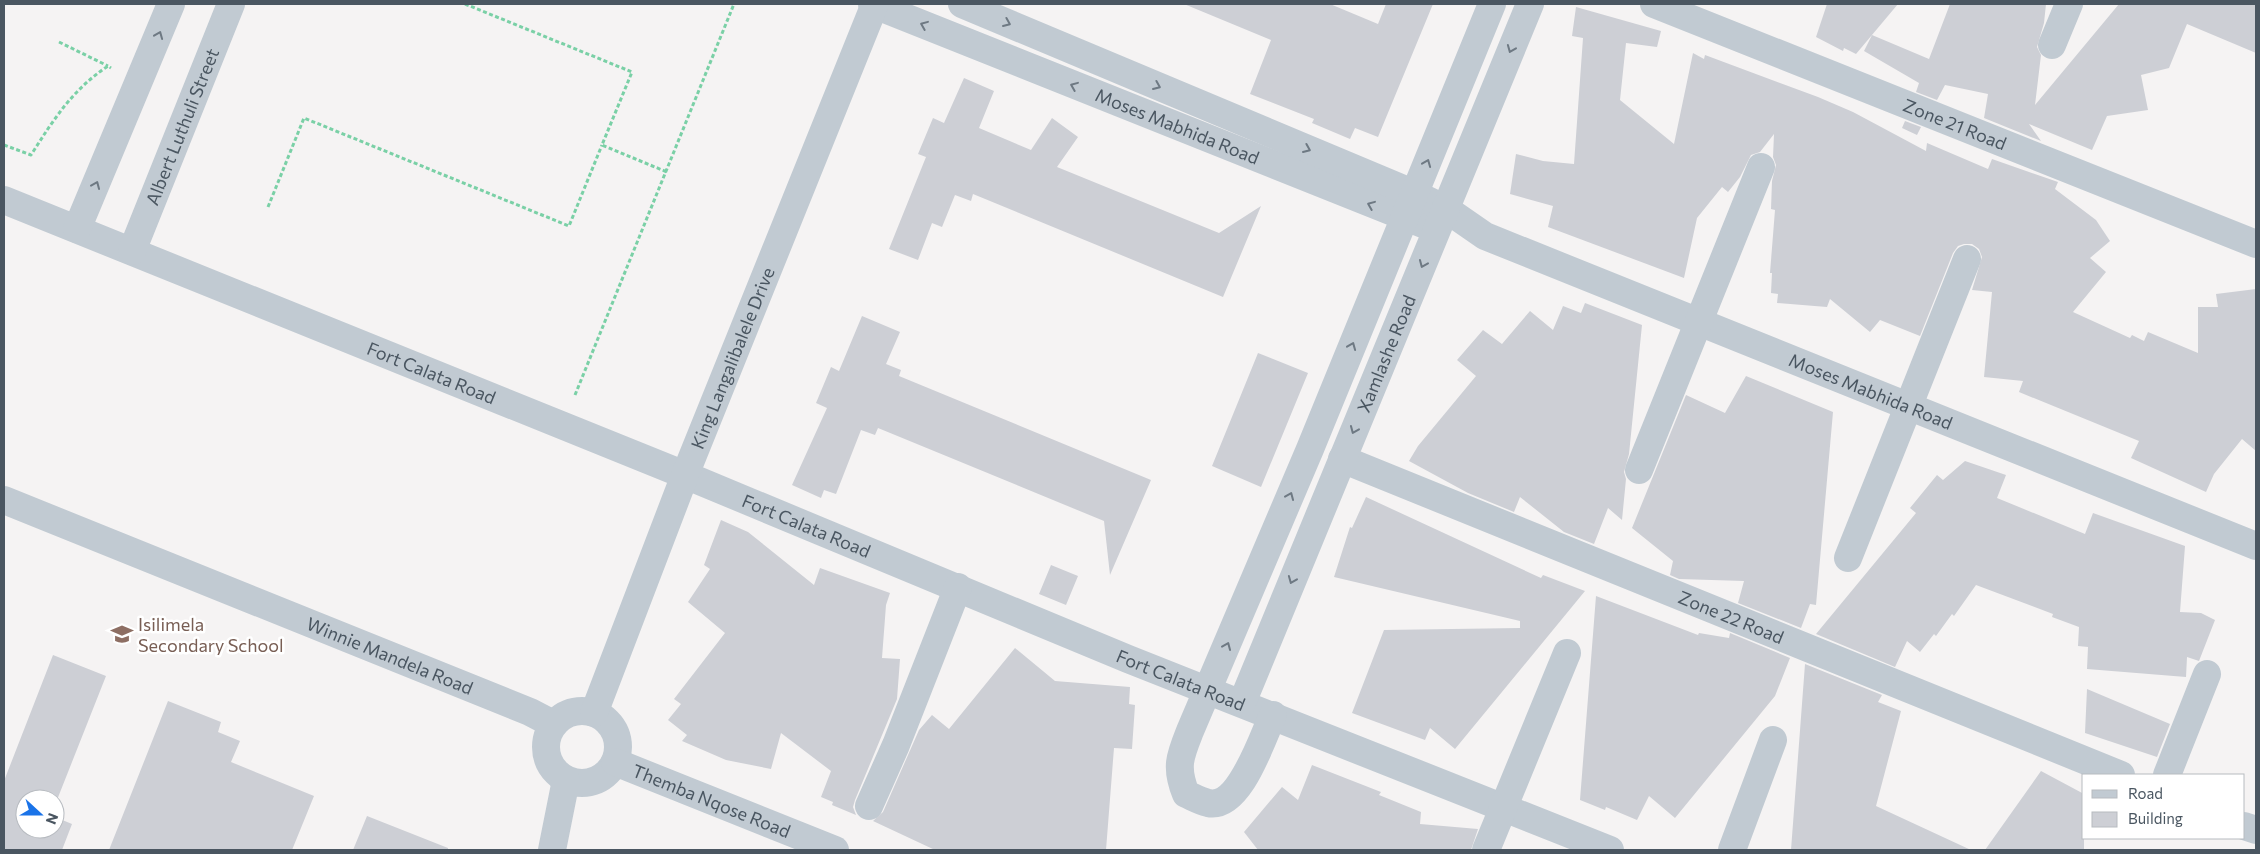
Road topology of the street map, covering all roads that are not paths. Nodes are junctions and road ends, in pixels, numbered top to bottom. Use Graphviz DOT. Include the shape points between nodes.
graph roads {
  1 [pos="170,4"];
  2 [pos="231,4"];
  3 [pos="874,4"];
  4 [pos="962,4"];
  5 [pos="1492,4"];
  6 [pos="1530,4"];
  7 [pos="1654,4"];
  8 [pos="2069,4"];
  9 [pos="2052,45"];
  10 [pos="1761,167"];
  11 [pos="4,200"];
  12 [pos="1410,206"];
  13 [pos="1441,219"];
  14 [pos="77,230"];
  15 [pos="2256,244"];
  16 [pos="132,251"];
  17 [pos="1967,259"];
  18 [pos="1700,322"];
  19 [pos="1908,405"];
  20 [pos="1342,459"];
  21 [pos="1640,470"];
  22 [pos="685,474"];
  23 [pos="4,500"];
  24 [pos="2254,540"];
  25 [pos="1848,558"];
  26 [pos="958,587"];
  27 [pos="1567,653"];
  28 [pos="2206,674"];
  29 [pos="1208,691"];
  30 [pos="1242,703"];
  31 [pos="594,712"];
  32 [pos="1272,715"];
  33 [pos="553,724"];
  34 [pos="1773,740"];
  35 [pos="615,762"];
  36 [pos="2119,774"];
  37 [pos="2167,774"];
  38 [pos="566,780"];
  39 [pos="869,806"];
  40 [pos="1504,809"];
  41 [pos="552,850"];
  42 [pos="835,850"];
  43 [pos="1486,850"];
  44 [pos="1610,850"];
  45 [pos="1732,850"];
  14 -- 1 [label="street, one-way"];
  2 -- 16 [label="street, Albert Luthuli Street"];
  12 -- 3 [label="street, Moses Mabhida Road, one-way"];
  3 -- 22 [label="street, King Langalibalele Drive"];
  4 -- 12 [label="street, Moses Mabhida Road, one-way"];
  12 -- 5 [label="street, Xamlashe Road, one-way"];
  6 -- 13 [label="street, Xamlashe Road, one-way"];
  7 -- 15 [label="street, Zone 21 Road"];
  8 -- 9 [label="street"];
  10 -- 18 [label="street"];
  11 -- 14 [label="street, Fort Calata Road"];
  12 -- 13 [label="street, Moses Mabhida Road"];
  29 -- 12 [label="street, Xamlashe Road, one-way"];
  13 -- 18 [label="street, Moses Mabhida Road"];
  13 -- 20 [label="street, Xamlashe Road, one-way"];
  14 -- 16 [label="street, Fort Calata Road"];
  16 -- 22 [label="street, Fort Calata Road"];
  17 -- 19 [label="street"];
  18 -- 19 [label="street, Moses Mabhida Road"];
  18 -- 21 [label="street"];
  19 -- 24 [label="street, Moses Mabhida Road"];
  19 -- 25 [label="street"];
  20 -- 30 [label="street, Xamlashe Road, one-way"];
  20 -- 36 [label="street, Zone 22 Road"];
  22 -- 26 [label="street, Fort Calata Road"];
  22 -- 31 [label="street, King Langalibalele Drive"];
  23 -- 33 [label="street, Winnie Mandela Road"];
  26 -- 29 [label="street, Fort Calata Road"];
  26 -- 39 [label="street"];
  27 -- 40 [label="street"];
  28 -- 37 [label="street"];
  29 -- 30 [label="street, Fort Calata Road"];
  29 -- 32 [label="street, Xamlashe Road" via="1179,759 1179,778 1186,794 1209,803 1228,799 1241,784"];
  30 -- 32 [label="street, Fort Calata Road"];
  31 -- 33 [label="street" via="572,712"];
  31 -- 35 [label="street" via="608,723 617,738"];
  32 -- 40 [label="street, Fort Calata Road"];
  33 -- 38 [label="street" via="548,733 546,755 550,765"];
  34 -- 45 [label="street"];
  35 -- 38 [label="street" via="609,772 588,783"];
  35 -- 42 [label="street, Themba Nqose Road"];
  38 -- 41 [label="street"];
  40 -- 43 [label="street"];
  40 -- 44 [label="street, Fort Calata Road"];
}
